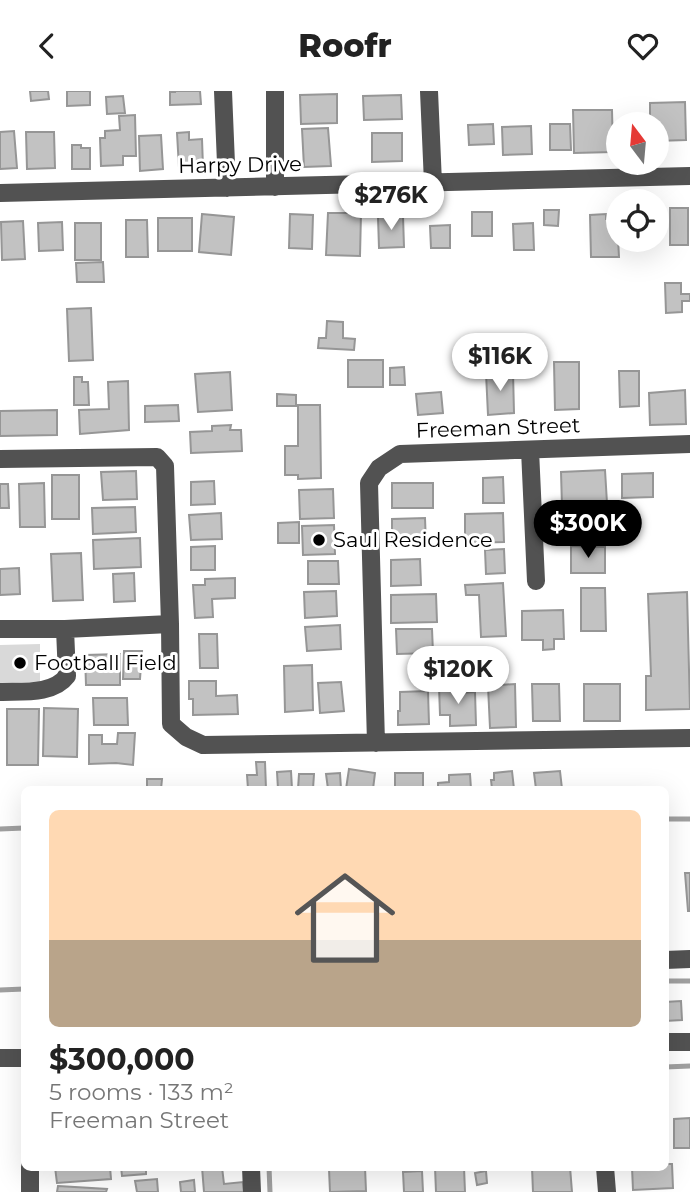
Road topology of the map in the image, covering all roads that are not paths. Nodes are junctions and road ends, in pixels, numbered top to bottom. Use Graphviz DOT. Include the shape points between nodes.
graph roads {
  1 [pos="223,91"];
  2 [pos="275,91"];
  3 [pos="429,91"];
  4 [pos="690,176"];
  5 [pos="433,183"];
  6 [pos="275,187"];
  7 [pos="226,188"];
  8 [pos="0,193"];
  9 [pos="690,445"];
  10 [pos="530,450"];
  11 [pos="0,459"];
  12 [pos="536,582"];
  13 [pos="170,624"];
  14 [pos="0,629"];
  15 [pos="65,629"];
  16 [pos="0,692"];
  17 [pos="690,738"];
  18 [pos="376,743"];
  19 [pos="690,959"];
  20 [pos="669,960"];
  21 [pos="669,1042"];
  22 [pos="690,1042"];
  23 [pos="0,1058"];
  24 [pos="21,1058"];
  25 [pos="30,1171"];
  26 [pos="251,1171"];
  27 [pos="606,1171"];
  28 [pos="30,1192"];
  29 [pos="252,1192"];
  30 [pos="607,1192"];
  1 -- 7 [label="street"];
  2 -- 6 [label="street"];
  3 -- 5 [label="street"];
  4 -- 5 [label="street, Harpy Drive"];
  5 -- 6 [label="street, Harpy Drive"];
  6 -- 7 [label="street, Harpy Drive"];
  7 -- 8 [label="street, Harpy Drive"];
  9 -- 10 [label="street, Freeman Street"];
  10 -- 12 [label="street"];
  10 -- 18 [label="street, Freeman Street" via="400,454 379,468 369,483"];
  11 -- 13 [label="street" via="157,457 165,466"];
  13 -- 15 [label="street"];
  13 -- 18 [label="street" via="171,725 186,737 203,745"];
  14 -- 15 [label="street"];
  15 -- 16 [label="street" via="67,676 63,682 42,691"];
  17 -- 18 [label="street"];
  19 -- 20 [label="street"];
  21 -- 22 [label="street"];
  23 -- 24 [label="street"];
  25 -- 28 [label="street"];
  26 -- 29 [label="street"];
  27 -- 30 [label="street"];
}
